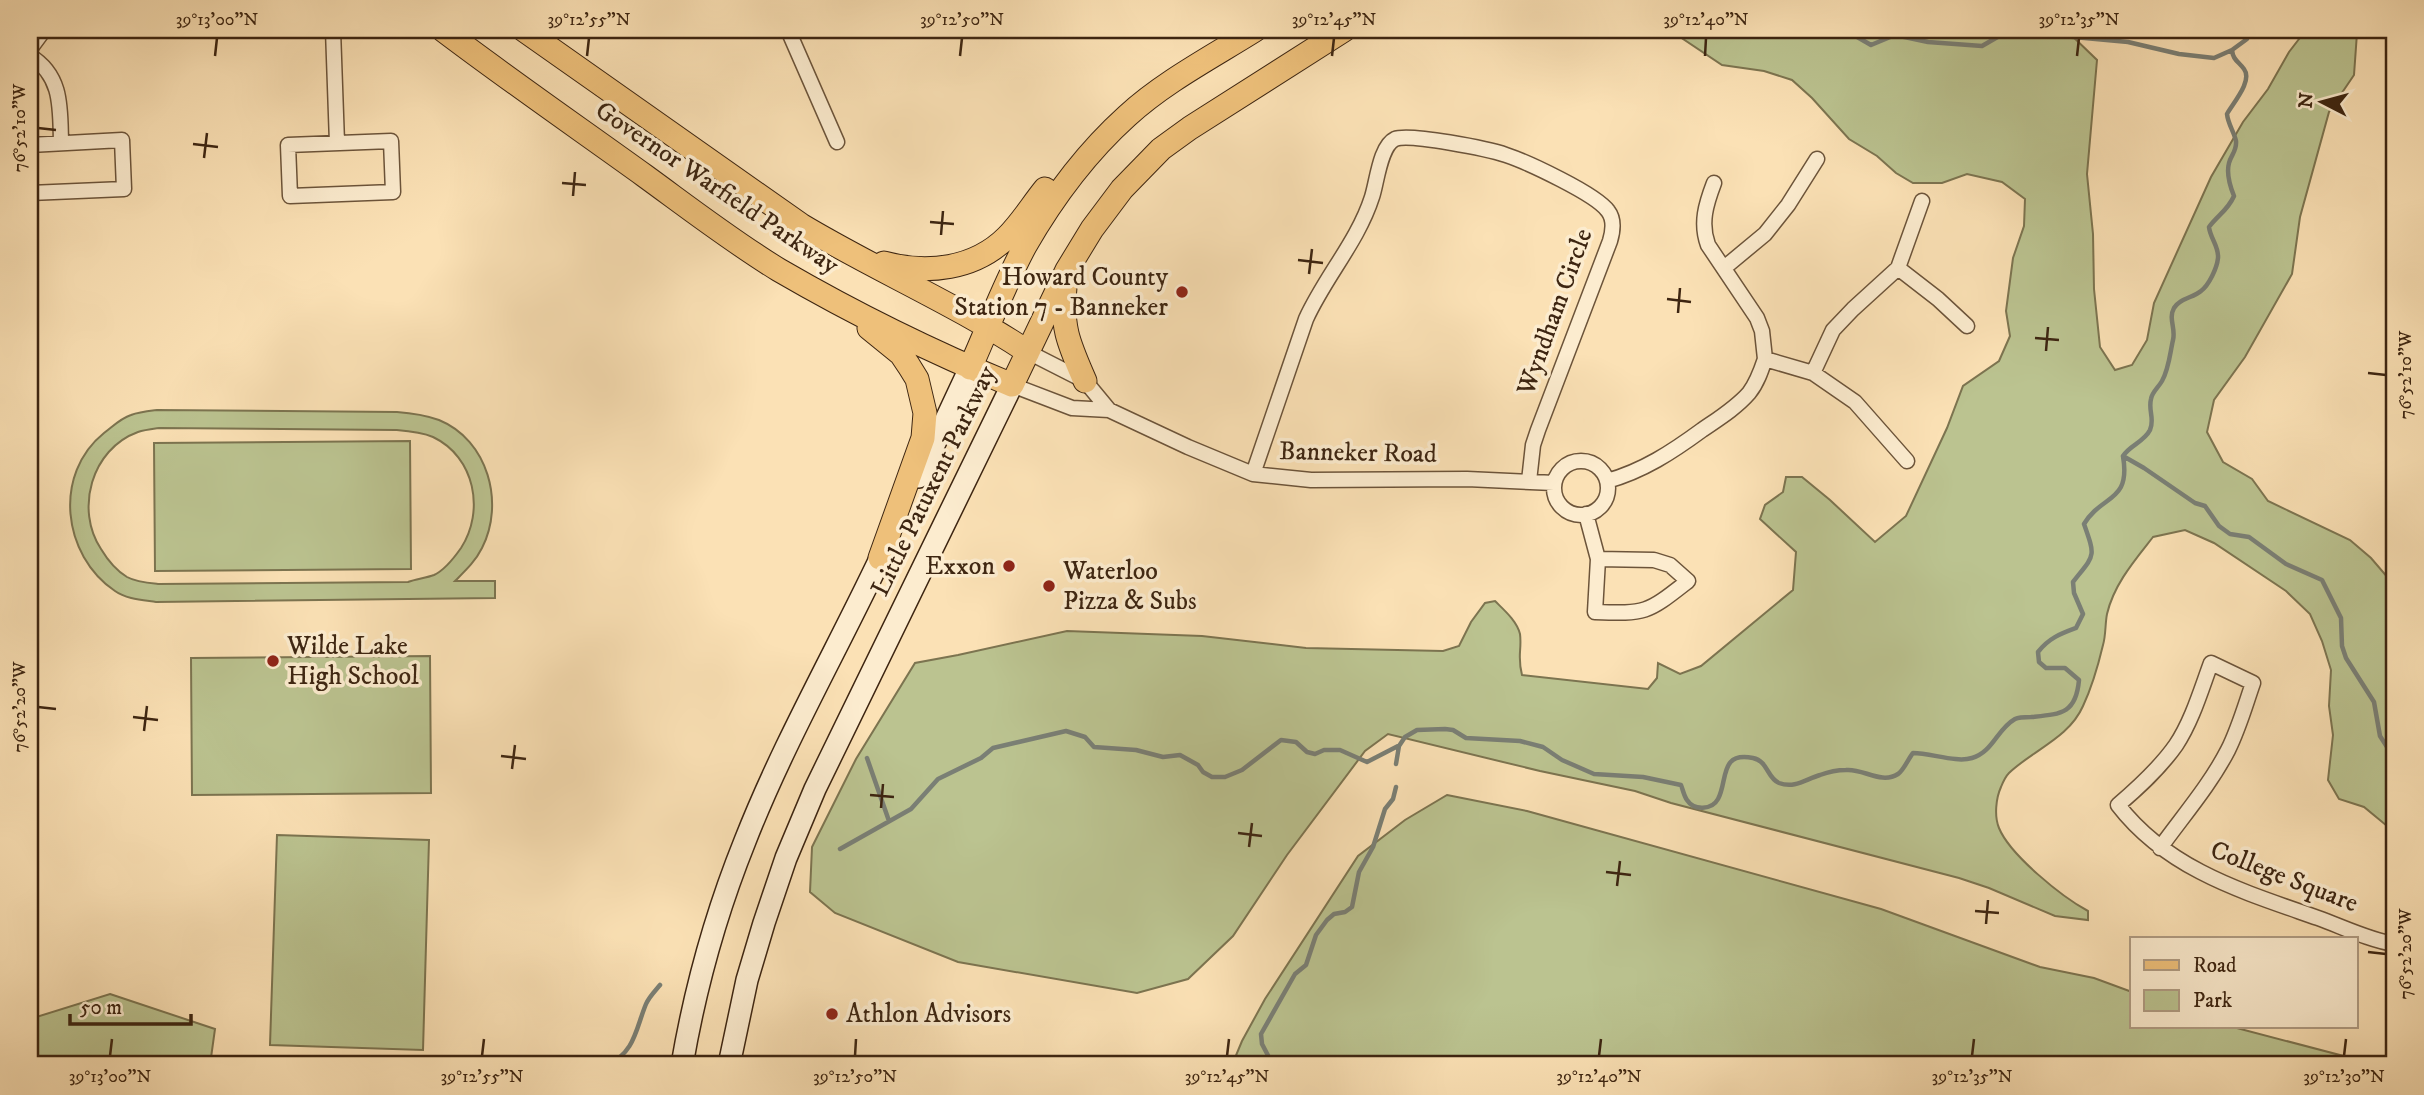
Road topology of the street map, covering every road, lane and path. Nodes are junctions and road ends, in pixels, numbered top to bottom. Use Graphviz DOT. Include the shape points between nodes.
graph roads {
  1 [pos="44,30"];
  2 [pos="333,30"];
  3 [pos="443,30"];
  4 [pos="524,30"];
  5 [pos="788,30"];
  6 [pos="1255,30"];
  7 [pos="1344,30"];
  8 [pos="30,49"];
  9 [pos="30,56"];
  10 [pos="1128,115"];
  11 [pos="837,142"];
  12 [pos="61,143"];
  13 [pos="337,143"];
  14 [pos="30,145"];
  15 [pos="1817,159"];
  16 [pos="1714,183"];
  17 [pos="30,193"];
  18 [pos="1922,201"];
  19 [pos="847,253"];
  20 [pos="1724,268"];
  21 [pos="1898,268"];
  22 [pos="1067,270"];
  23 [pos="834,300"];
  24 [pos="988,326"];
  25 [pos="1966,326"];
  26 [pos="1028,352"];
  27 [pos="1765,359"];
  28 [pos="970,368"];
  29 [pos="1813,373"];
  30 [pos="1085,381"];
  31 [pos="1012,385"];
  32 [pos="1109,410"];
  33 [pos="1906,461"];
  34 [pos="1253,474"];
  35 [pos="1529,481"];
  36 [pos="1607,481"];
  37 [pos="1554,482"];
  38 [pos="1586,514"];
  39 [pos="880,558"];
  40 [pos="1598,559"];
  41 [pos="2160,848"];
  42 [pos="2394,944"];
  43 [pos="682,1065"];
  44 [pos="729,1065"];
  1 -- 8 [label="street"];
  2 -- 13 [label="street"];
  3 -- 23 [label="main road, Governor Warfield Parkway" via="735,240"];
  4 -- 19 [label="main road, Governor Warfield Parkway" via="801,226"];
  5 -- 11 [label="street"];
  6 -- 10 [label="main road, Little Patuxent Parkway"];
  7 -- 22 [label="main road, Little Patuxent Parkway" via="1161,149 1122,189"];
  9 -- 12 [label="street" via="55,82"];
  10 -- 19 [label="main road" via="1081,150 1012,231 981,257 926,270"];
  10 -- 24 [label="main road, Little Patuxent Parkway" via="1088,155 1054,200 1025,247"];
  12 -- 14 [label="street"];
  12 -- 17 [label="street" via="122,140 124,189"];
  13 -- 13 [label="street" via="391,141 393,192 290,197 288,145"];
  15 -- 20 [label="street" via="1765,234"];
  16 -- 20 [label="street" via="1704,212 1704,234"];
  18 -- 21 [label="street"];
  19 -- 24 [label="main road, Governor Warfield Parkway"];
  20 -- 27 [label="street" via="1757,318"];
  21 -- 25 [label="street"];
  21 -- 29 [label="street" via="1833,330"];
  22 -- 26 [label="main road, Little Patuxent Parkway"];
  22 -- 30 [label="main road" via="1062,311 1065,333"];
  23 -- 28 [label="main road, Governor Warfield Parkway"];
  23 -- 39 [label="main road" via="901,354 917,380 925,412 922,438"];
  24 -- 26 [label="main road, Governor Warfield Parkway"];
  24 -- 28 [label="main road, Little Patuxent Parkway"];
  26 -- 30 [label="street"];
  26 -- 31 [label="main road, Little Patuxent Parkway"];
  27 -- 29 [label="street"];
  27 -- 36 [label="street" via="1751,390 1726,414 1661,459"];
  28 -- 31 [label="main road, Governor Warfield Parkway"];
  28 -- 39 [label="main road, Little Patuxent Parkway"];
  29 -- 33 [label="street" via="1855,402"];
  30 -- 32 [label="street"];
  31 -- 32 [label="street, Banneker Road" via="1072,408"];
  31 -- 44 [label="main road, Little Patuxent Parkway" via="786,859 747,979"];
  32 -- 34 [label="street, Banneker Road"];
  34 -- 35 [label="street, Banneker Road" via="1311,480"];
  34 -- 35 [label="street, Wyndham Circle" via="1306,319 1364,216 1384,151 1395,139 1414,137 1512,157 1594,198 1613,220 1610,241 1533,445"];
  35 -- 37 [label="street, Banneker Road"];
  36 -- 37 [label="street" via="1597,466 1582,461 1563,467"];
  36 -- 38 [label="street" via="1604,502"];
  37 -- 38 [label="street" via="1563,509"];
  38 -- 40 [label="street"];
  39 -- 43 [label="main road, Little Patuxent Parkway" via="745,840 701,973"];
  40 -- 40 [label="street" via="1595,612 1646,611 1688,581 1670,565 1654,560"];
  41 -- 41 [label="street, College Square" via="2228,751 2253,683 2211,663 2177,744 2118,805"];
  41 -- 42 [label="street, College Square" via="2234,888"];
}
